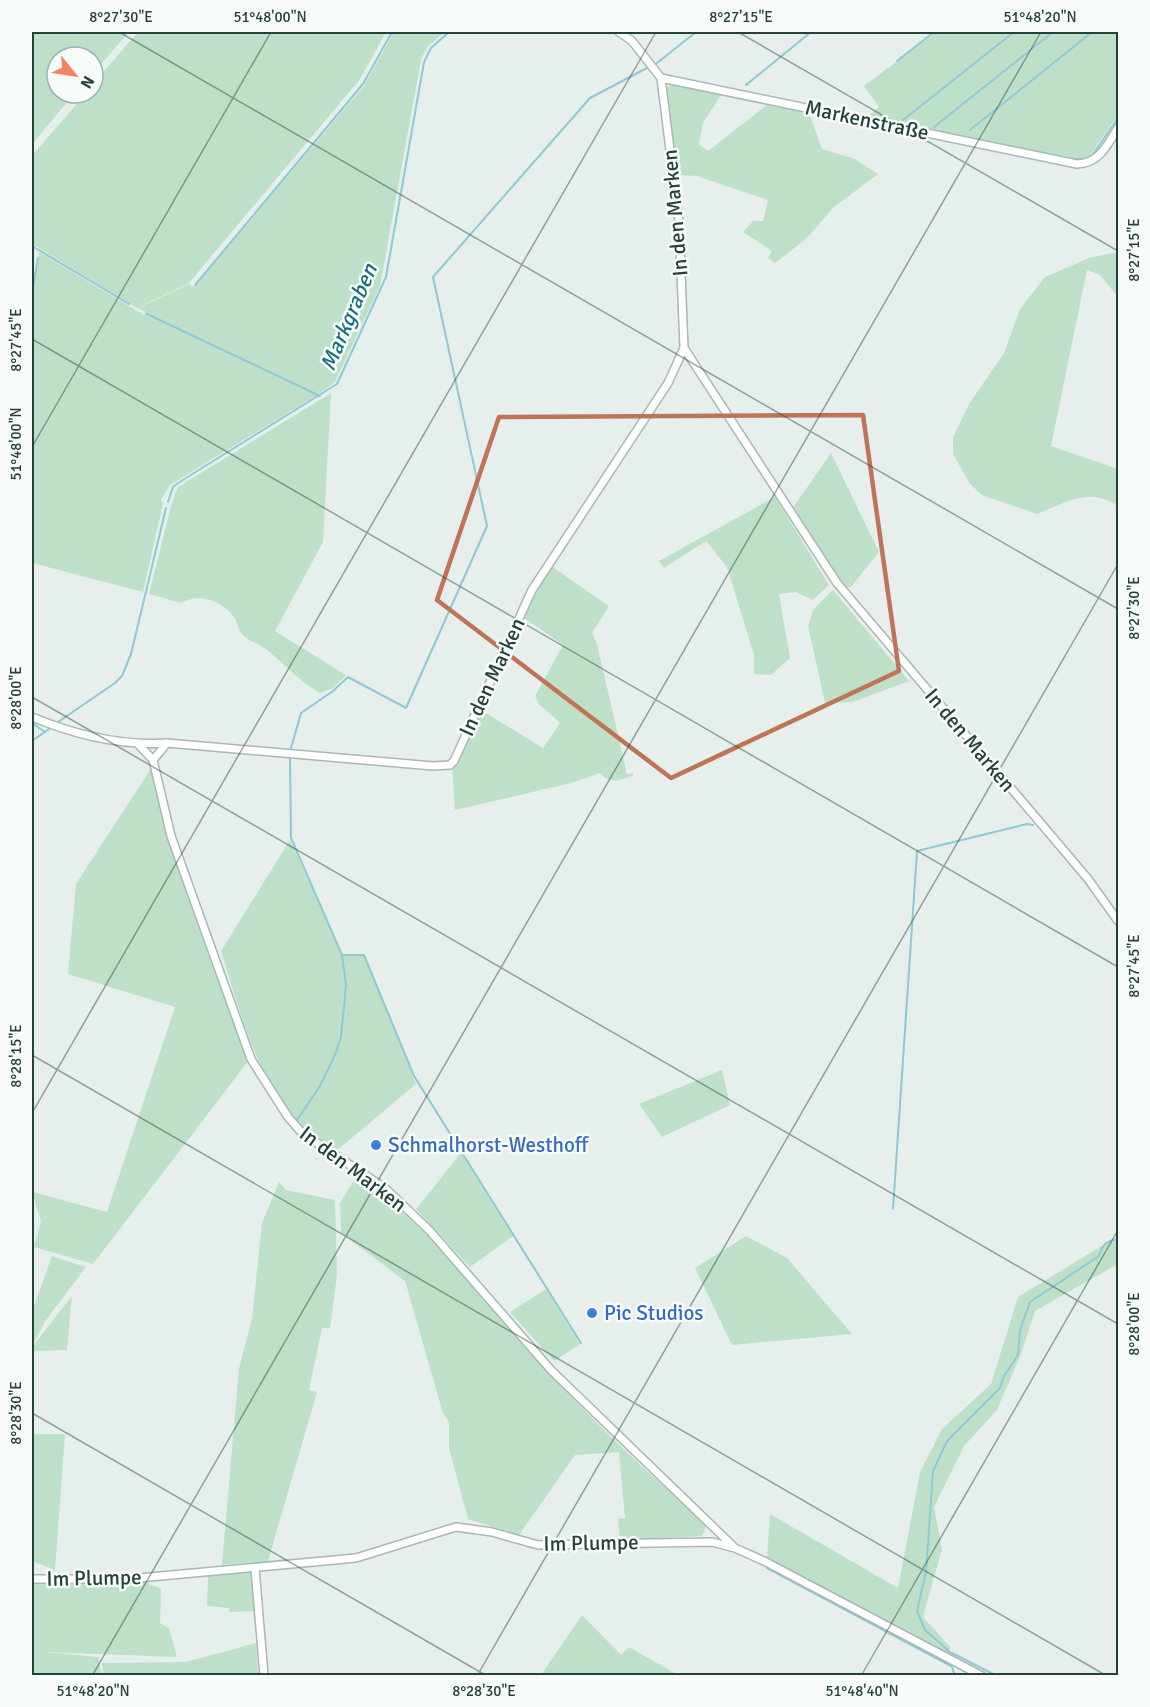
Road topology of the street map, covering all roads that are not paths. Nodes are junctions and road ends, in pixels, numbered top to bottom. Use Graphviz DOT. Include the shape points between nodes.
graph roads {
  1 [pos="619,32"];
  2 [pos="661,78"];
  3 [pos="1119,128"];
  4 [pos="684,348"];
  5 [pos="32,717"];
  6 [pos="167,743"];
  7 [pos="139,745"];
  8 [pos="153,760"];
  9 [pos="1119,921"];
  10 [pos="718,1529"];
  11 [pos="712,1542"];
  12 [pos="735,1548"];
  13 [pos="255,1568"];
  14 [pos="32,1579"];
  15 [pos="264,1676"];
  16 [pos="982,1676"];
  1 -- 2 [label="street" via="632,41"];
  2 -- 3 [label="street, Markenstraße" via="1077,164 1091,163"];
  2 -- 4 [label="street, In den Marken" via="679,222"];
  4 -- 6 [label="street, In den Marken" via="668,383 532,590 450,765"];
  4 -- 9 [label="street, In den Marken" via="837,583"];
  5 -- 7 [label="street" via="60,728"];
  6 -- 7 [label="street, In den Marken"];
  6 -- 8 [label="street"];
  7 -- 8 [label="street, In den Marken"];
  8 -- 10 [label="street, In den Marken" via="171,836 251,1059 288,1117 302,1133 386,1189 429,1230 551,1370"];
  10 -- 11 [label="street"];
  10 -- 12 [label="street, In den Marken"];
  11 -- 12 [label="street, Im Plumpe"];
  11 -- 13 [label="street, Im Plumpe" via="538,1545 456,1527 356,1558"];
  12 -- 16 [label="street, Im Plumpe"];
  13 -- 14 [label="street, Im Plumpe" via="128,1579"];
  13 -- 15 [label="street"];
}
